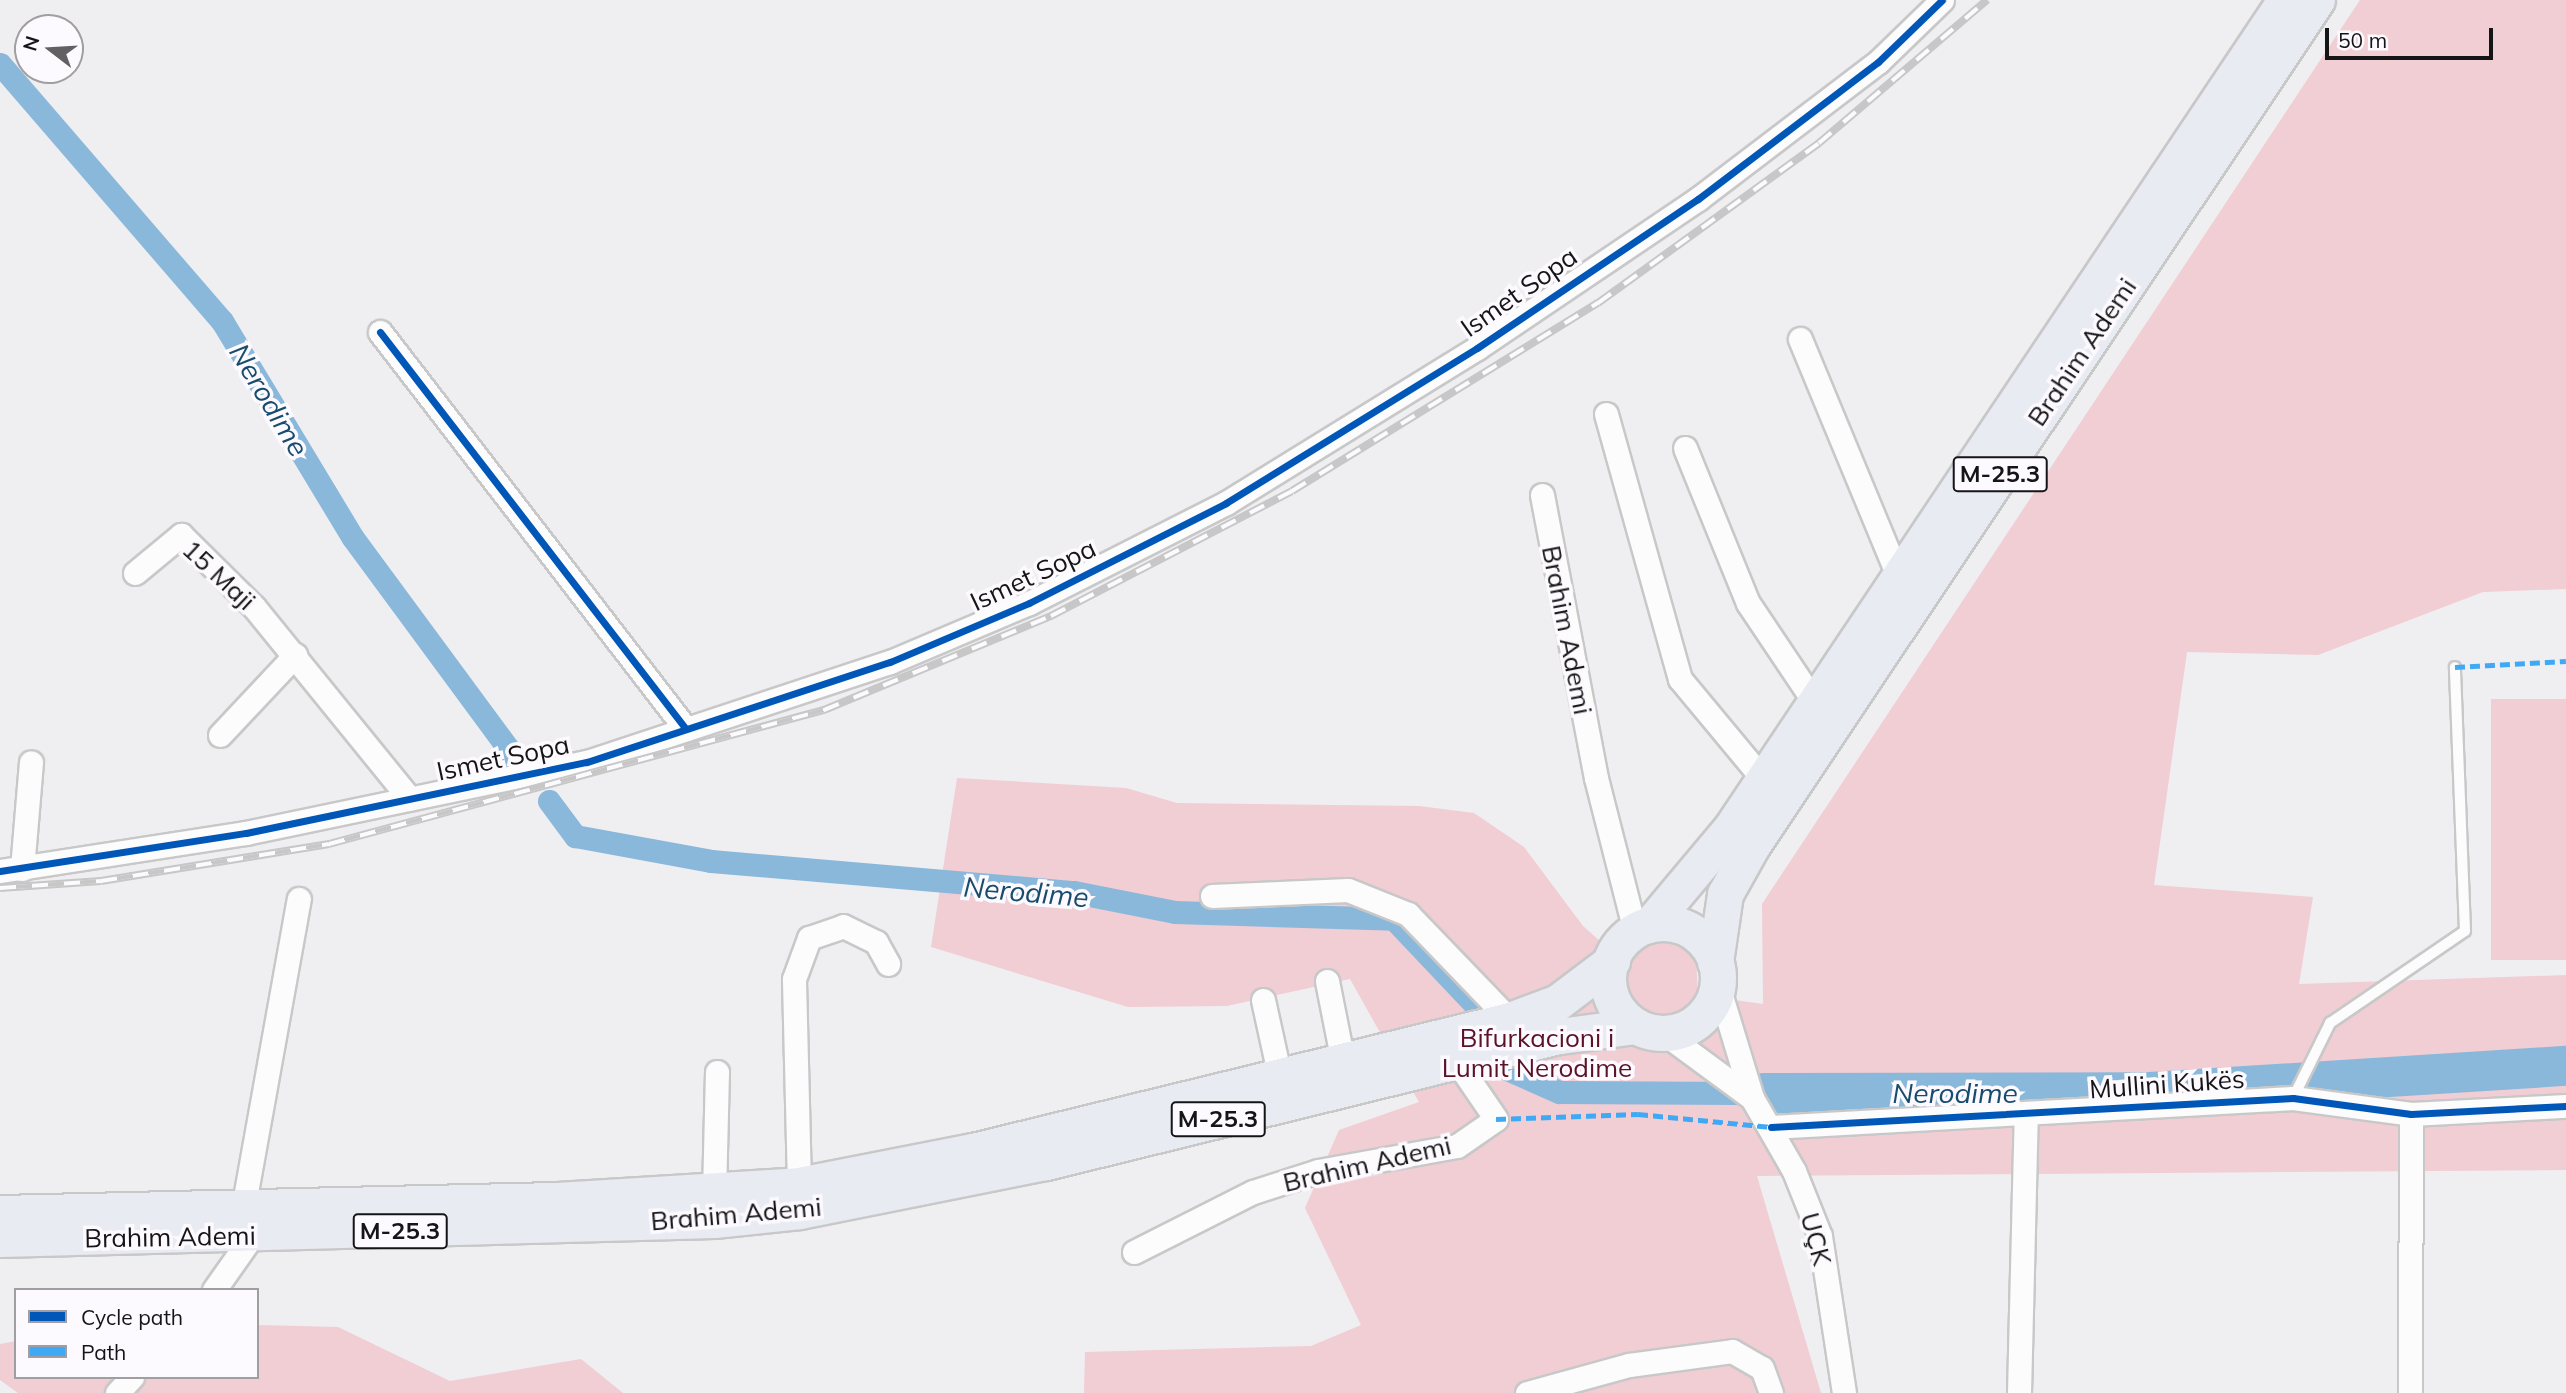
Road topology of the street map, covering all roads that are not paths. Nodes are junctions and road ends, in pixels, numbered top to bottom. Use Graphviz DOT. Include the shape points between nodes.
graph roads {
  1 [pos="1942,0"];
  2 [pos="2285,0"];
  3 [pos="2317,0"];
  4 [pos="380,332"];
  5 [pos="1800,339"];
  6 [pos="1606,414"];
  7 [pos="1685,448"];
  8 [pos="1542,495"];
  9 [pos="135,572"];
  10 [pos="1899,578"];
  11 [pos="295,655"];
  12 [pos="2455,667"];
  13 [pos="1815,703"];
  14 [pos="687,729"];
  15 [pos="220,734"];
  16 [pos="32,762"];
  17 [pos="1763,779"];
  18 [pos="410,799"];
  19 [pos="11,870"];
  20 [pos="1212,896"];
  21 [pos="299,899"];
  22 [pos="1644,924"];
  23 [pos="1612,961"];
  24 [pos="888,964"];
  25 [pos="1717,974"];
  26 [pos="1327,981"];
  27 [pos="1263,1000"];
  28 [pos="1510,1020"];
  29 [pos="1650,1030"];
  30 [pos="1343,1062"];
  31 [pos="1457,1062"];
  32 [pos="717,1072"];
  33 [pos="1280,1077"];
  34 [pos="2293,1097"];
  35 [pos="1752,1098"];
  36 [pos="2566,1106"];
  37 [pos="2026,1114"];
  38 [pos="2411,1114"];
  39 [pos="1770,1127"];
  40 [pos="799,1185"];
  41 [pos="713,1194"];
  42 [pos="0,1213"];
  43 [pos="248,1222"];
  44 [pos="0,1239"];
  45 [pos="1134,1252"];
  46 [pos="215,1288"];
  47 [pos="130,1379"];
  48 [pos="117,1393"];
  49 [pos="1527,1393"];
  50 [pos="1771,1393"];
  51 [pos="1844,1393"];
  52 [pos="2019,1393"];
  53 [pos="2410,1393"];
  1 -- 14 [label="street, Ismet Sopa" via="1878,62 1698,199 1477,348 1226,503 1029,603 890,662"];
  2 -- 10 [label="main road, Brahim Ademi / M-25.3"];
  3 -- 25 [label="main road, Brahim Ademi / M-25.3" via="1752,844 1725,894"];
  4 -- 14 [label="street"];
  5 -- 10 [label="street"];
  6 -- 17 [label="street" via="1680,679"];
  7 -- 13 [label="street" via="1748,603"];
  8 -- 22 [label="street, Brahim Ademi" via="1596,778"];
  9 -- 11 [label="street, 15 Maji" via="181,535"];
  10 -- 13 [label="main road, Brahim Ademi / M-25.3"];
  11 -- 15 [label="street"];
  11 -- 18 [label="street, 15 Maji"];
  12 -- 34 [label="lane" via="2465,931 2330,1023 2309,1056"];
  13 -- 17 [label="main road, Brahim Ademi / M-25.3"];
  14 -- 18 [label="street, Ismet Sopa" via="587,762"];
  16 -- 19 [label="street, Ismet Sopa"];
  17 -- 22 [label="main road, Brahim Ademi / M-25.3" via="1700,871"];
  18 -- 19 [label="street, Ismet Sopa"];
  20 -- 28 [label="street" via="1348,890 1408,914"];
  21 -- 43 [label="street, Brahim Ademi"];
  22 -- 23 [label="main road, Brahim Ademi / M-25.3"];
  22 -- 25 [label="main road" via="1692,932"];
  23 -- 28 [label="main road, Brahim Ademi / M-25.3" via="1558,1002"];
  23 -- 29 [label="main road" via="1609,990"];
  24 -- 40 [label="street, Brahim Ademi" via="876,942 843,926 809,938 794,979"];
  25 -- 29 [label="main road, Brahim Ademi / M-25.3" via="1701,1020"];
  25 -- 35 [label="street, UÇK"];
  26 -- 30 [label="street"];
  27 -- 33 [label="street"];
  28 -- 30 [label="main road, Brahim Ademi / M-25.3"];
  29 -- 31 [label="main road, Brahim Ademi / M-25.3" via="1559,1036"];
  29 -- 35 [label="street, UÇK"];
  30 -- 33 [label="main road, Brahim Ademi / M-25.3"];
  31 -- 43 [label="main road, Brahim Ademi / M-25.3" via="1033,1164 800,1211 713,1220"];
  31 -- 45 [label="street, Brahim Ademi" via="1496,1119 1457,1146 1318,1171 1253,1192"];
  32 -- 41 [label="street"];
  33 -- 40 [label="main road, Brahim Ademi / M-25.3" via="973,1151"];
  34 -- 37 [label="street, Mullini Kukës"];
  34 -- 38 [label="street, Mullini Kukës"];
  35 -- 39 [label="street, UÇK"];
  36 -- 38 [label="street, Mullini Kukës"];
  37 -- 39 [label="street, Mullini Kukës"];
  37 -- 52 [label="street"];
  38 -- 53 [label="street"];
  39 -- 51 [label="street, UÇK" via="1820,1237"];
  40 -- 41 [label="main road, Brahim Ademi / M-25.3"];
  41 -- 43 [label="main road, Brahim Ademi / M-25.3"];
  42 -- 43 [label="main road, Brahim Ademi / M-25.3"];
  43 -- 44 [label="main road, Brahim Ademi / M-25.3"];
  43 -- 46 [label="street"];
  47 -- 48 [label="street"];
  49 -- 50 [label="street" via="1629,1365 1732,1350 1762,1368"];
}
